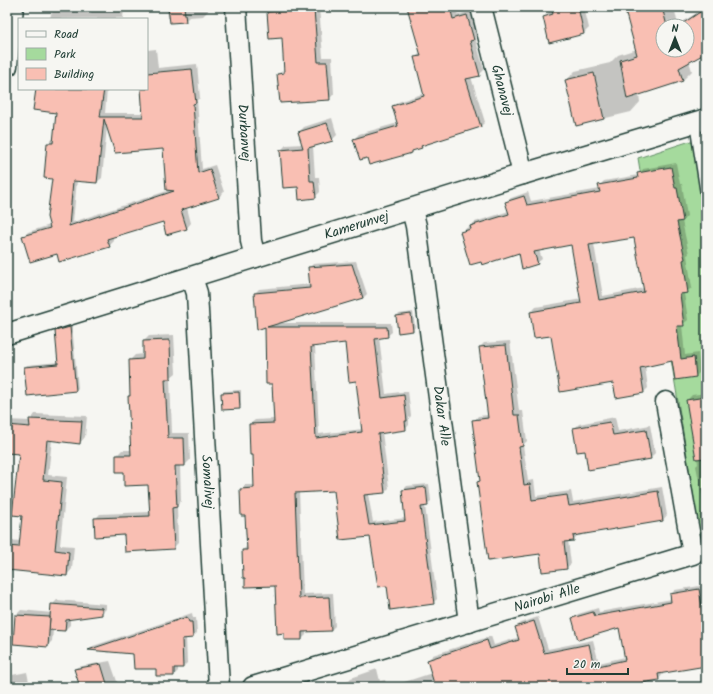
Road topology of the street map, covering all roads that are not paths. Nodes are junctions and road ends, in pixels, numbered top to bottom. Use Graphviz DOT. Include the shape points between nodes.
graph roads {
  1 [pos="13,7"];
  2 [pos="236,7"];
  3 [pos="481,7"];
  4 [pos="7,66"];
  5 [pos="700,121"];
  6 [pos="523,174"];
  7 [pos="706,194"];
  8 [pos="412,210"];
  9 [pos="255,257"];
  10 [pos="192,278"];
  11 [pos="7,334"];
  12 [pos="666,402"];
  13 [pos="469,622"];
  14 [pos="219,687"];
  15 [pos="253,687"];
  1 -- 4 [label="street"];
  2 -- 9 [label="street, Durbanvej" via="251,241"];
  3 -- 6 [label="street, Ghanavej"];
  5 -- 6 [label="street, Kamerunvej"];
  5 -- 7 [label="lane"];
  6 -- 8 [label="street, Kamerunvej"];
  8 -- 9 [label="street, Kamerunvej"];
  8 -- 13 [label="street, Dakar Alle"];
  9 -- 10 [label="street, Kamerunvej"];
  10 -- 11 [label="street, Kamerunvej"];
  10 -- 14 [label="street, Somalivej" via="197,293"];
  12 -- 13 [label="street, Nairobi Alle" via="693,554"];
  13 -- 15 [label="street, Nairobi Alle"];
}
